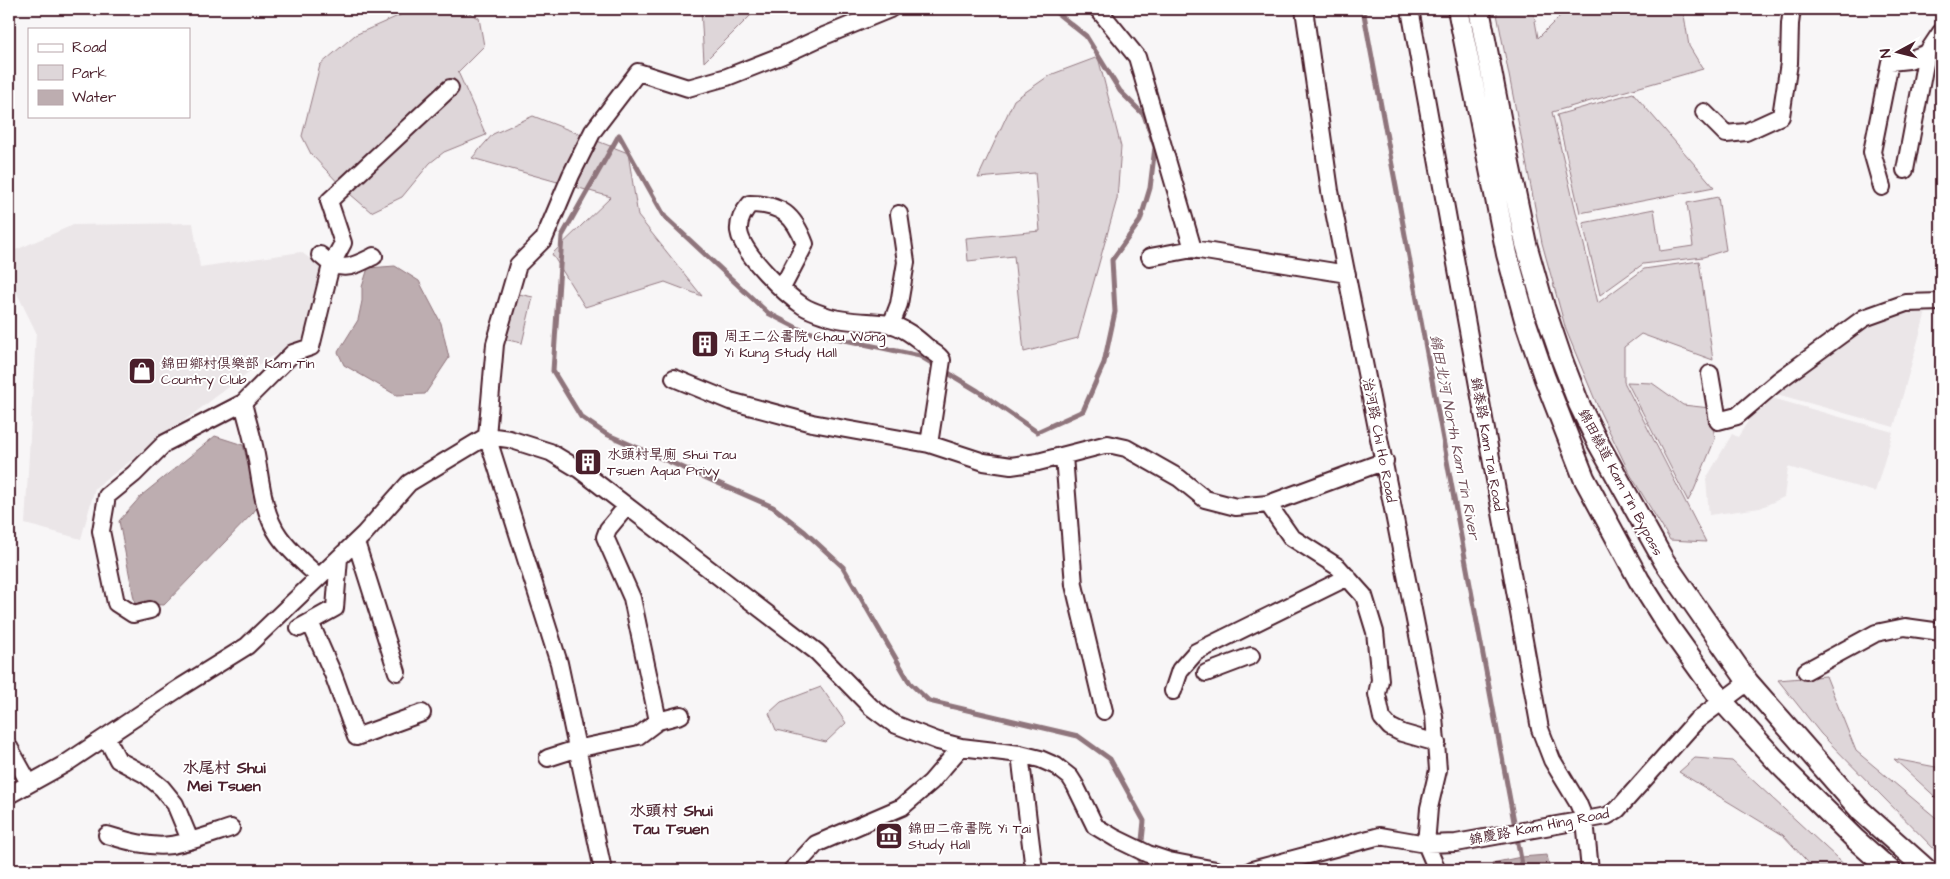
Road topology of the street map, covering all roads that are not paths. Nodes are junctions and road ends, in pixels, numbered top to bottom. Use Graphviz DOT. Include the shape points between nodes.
graph roads {
  1 [pos="890,9"];
  2 [pos="1098,9"];
  3 [pos="1304,9"];
  4 [pos="1410,9"];
  5 [pos="1458,9"];
  6 [pos="1479,9"];
  7 [pos="1792,9"];
  8 [pos="1941,32"];
  9 [pos="1927,53"];
  10 [pos="450,88"];
  11 [pos="1704,112"];
  12 [pos="1905,170"];
  13 [pos="1882,187"];
  14 [pos="899,214"];
  15 [pos="1193,249"];
  16 [pos="374,256"];
  17 [pos="1150,257"];
  18 [pos="325,260"];
  19 [pos="1347,274"];
  20 [pos="782,288"];
  21 [pos="1941,302"];
  22 [pos="891,324"];
  23 [pos="1710,374"];
  24 [pos="674,378"];
  25 [pos="243,403"];
  26 [pos="487,436"];
  27 [pos="930,444"];
  28 [pos="1064,456"];
  29 [pos="1384,461"];
  30 [pos="1268,504"];
  31 [pos="627,506"];
  32 [pos="356,542"];
  33 [pos="339,558"];
  34 [pos="319,577"];
  35 [pos="1348,577"];
  36 [pos="150,610"];
  37 [pos="1941,632"];
  38 [pos="1251,656"];
  39 [pos="1806,671"];
  40 [pos="397,672"];
  41 [pos="1206,673"];
  42 [pos="1748,682"];
  43 [pos="1173,691"];
  44 [pos="1722,701"];
  45 [pos="1104,711"];
  46 [pos="422,713"];
  47 [pos="681,715"];
  48 [pos="658,720"];
  49 [pos="106,737"];
  50 [pos="1437,743"];
  51 [pos="9,747"];
  52 [pos="961,747"];
  53 [pos="576,749"];
  54 [pos="1020,754"];
  55 [pos="548,758"];
  56 [pos="29,783"];
  57 [pos="9,795"];
  58 [pos="1585,820"];
  59 [pos="231,828"];
  60 [pos="107,835"];
  61 [pos="190,840"];
  62 [pos="1426,844"];
  63 [pos="603,870"];
  64 [pos="792,870"];
  65 [pos="1034,870"];
  66 [pos="1216,870"];
  67 [pos="1252,870"];
  68 [pos="1437,870"];
  69 [pos="1590,870"];
  70 [pos="1890,870"];
  71 [pos="1927,870"];
  1 -- 26 [label="street" via="727,77 688,88 638,72 593,131 544,238 518,265 495,344"];
  2 -- 15 [label="street" via="1136,57"];
  3 -- 19 [label="street, 治河路 Chi Ho Road" via="1330,191"];
  4 -- 58 [label="street, 錦泰路 Kam Tai Road" via="1540,729 1552,760"];
  5 -- 44 [label="main road, 錦田繞道 Kam Tin Bypass" via="1507,254 1526,323 1564,430 1584,478 1639,580"];
  6 -- 42 [label="main road, 錦田繞道 Kam Tin Bypass" via="1526,244 1544,307 1579,404 1664,561"];
  7 -- 11 [label="street" via="1789,63 1781,116 1746,132 1726,134"];
  8 -- 9 [label="street"];
  9 -- 12 [label="street"];
  9 -- 13 [label="street" via="1909,60 1890,62 1872,152"];
  10 -- 18 [label="street" via="329,201 342,243"];
  14 -- 22 [label="street" via="906,262 900,304"];
  15 -- 17 [label="street"];
  15 -- 19 [label="street"];
  16 -- 18 [label="street" via="353,267"];
  18 -- 25 [label="street" via="311,347 293,353"];
  19 -- 29 [label="street, 治河路 Chi Ho Road"];
  20 -- 20 [label="street" via="748,251 739,232 741,214 750,204 766,204 781,209 794,223 805,244"];
  20 -- 22 [label="street" via="804,307 826,316"];
  21 -- 23 [label="street" via="1906,303 1864,318 1778,381 1737,416 1718,421"];
  22 -- 27 [label="street" via="914,335 938,354 940,367"];
  24 -- 27 [label="street" via="730,401 812,423"];
  25 -- 34 [label="street" via="271,521 290,551"];
  25 -- 36 [label="street" via="165,443 107,496 101,531 116,603 133,614"];
  26 -- 31 [label="street" via="509,439 550,452"];
  26 -- 32 [label="street" via="409,483"];
  26 -- 53 [label="street" via="559,662"];
  27 -- 28 [label="street" via="984,462 1011,466"];
  28 -- 30 [label="street" via="1108,444 1126,448 1179,478 1204,499 1236,507"];
  28 -- 45 [label="street" via="1074,585"];
  29 -- 30 [label="street"];
  29 -- 50 [label="street, 治河路 Chi Ho Road"];
  30 -- 35 [label="street" via="1291,537"];
  31 -- 48 [label="street" via="605,537 632,598"];
  31 -- 52 [label="street" via="817,652 886,719 911,732"];
  32 -- 33 [label="street"];
  32 -- 40 [label="street"];
  33 -- 34 [label="street"];
  33 -- 46 [label="street" via="335,608 304,625 333,674 356,737"];
  34 -- 49 [label="street" via="246,646"];
  35 -- 43 [label="street" via="1196,652 1180,670"];
  35 -- 50 [label="street" via="1364,596 1375,632 1380,680 1377,694 1382,718 1402,733"];
  37 -- 39 [label="street" via="1905,627 1876,632"];
  38 -- 41 [label="street"];
  42 -- 44 [label="street, 錦慶路 Kam Hing Road"];
  42 -- 71 [label="main road, 錦田繞道 Kam Tin Bypass" via="1861,811"];
  44 -- 58 [label="street, 錦慶路 Kam Hing Road" via="1696,721 1617,810 1607,816"];
  44 -- 70 [label="main road, 錦田繞道 Kam Tin Bypass" via="1774,758"];
  47 -- 48 [label="street"];
  48 -- 53 [label="street" via="638,736"];
  49 -- 56 [label="street"];
  49 -- 61 [label="street" via="118,760 162,788 175,804"];
  50 -- 62 [label="street, 治河路 Chi Ho Road" via="1438,770 1429,808"];
  51 -- 56 [label="street"];
  52 -- 54 [label="street"];
  52 -- 64 [label="street" via="931,782 902,807 816,844"];
  53 -- 55 [label="street"];
  53 -- 63 [label="street"];
  54 -- 65 [label="street"];
  54 -- 66 [label="street" via="1063,770 1075,785 1095,826 1114,838 1169,862"];
  56 -- 57 [label="street"];
  58 -- 62 [label="street, 錦慶路 Kam Hing Road" via="1456,843"];
  58 -- 69 [label="street, 錦泰路 Kam Tai Road"];
  59 -- 61 [label="street"];
  60 -- 61 [label="street" via="157,846"];
  62 -- 67 [label="street, 錦慶路 Kam Hing Road" via="1380,836"];
  62 -- 68 [label="street, 治河路 Chi Ho Road"];
}
